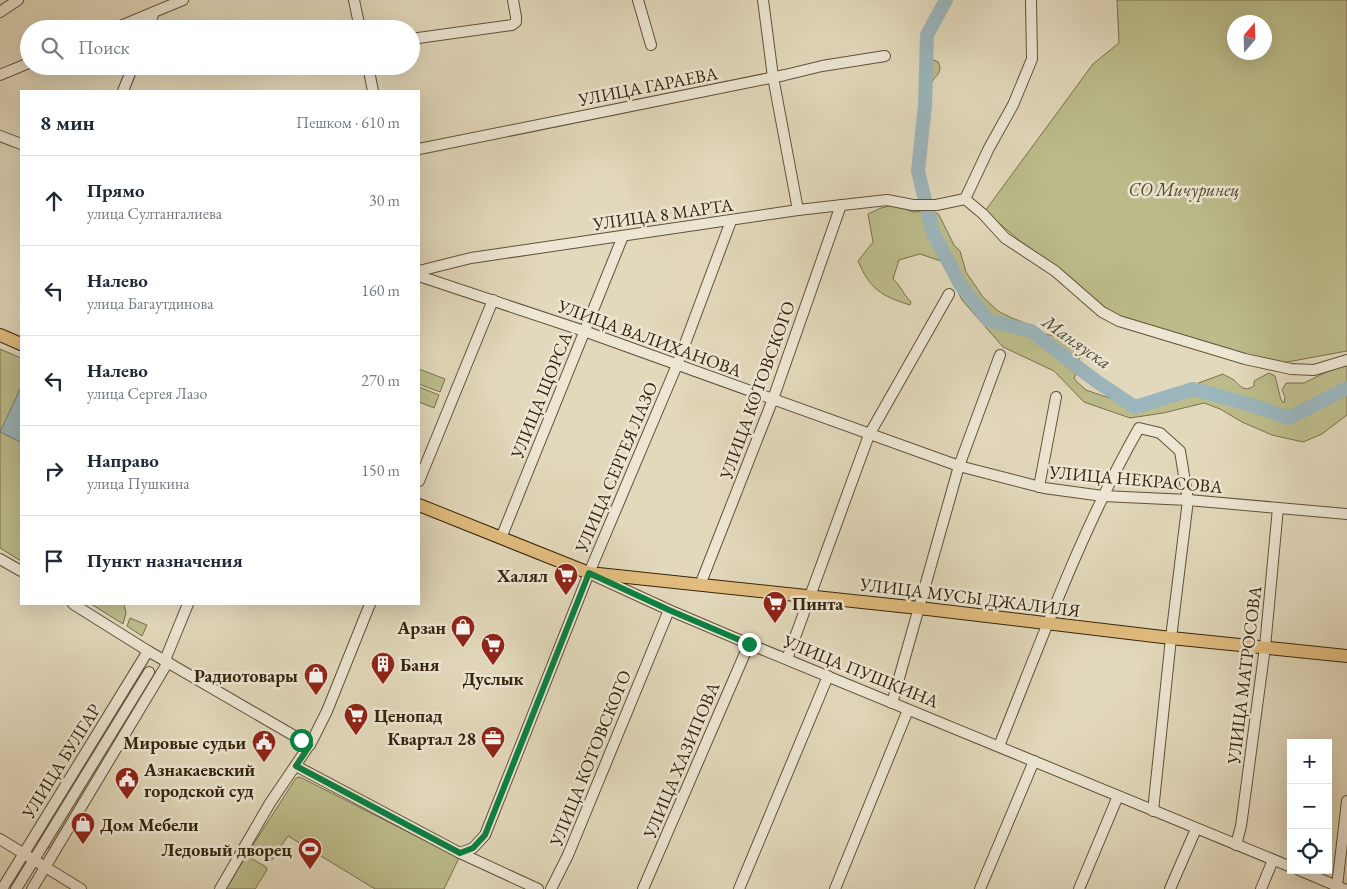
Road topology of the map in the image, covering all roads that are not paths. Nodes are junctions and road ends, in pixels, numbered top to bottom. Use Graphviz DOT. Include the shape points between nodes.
graph roads {
  1 [pos="18,0"];
  2 [pos="183,0"];
  3 [pos="354,0"];
  4 [pos="513,0"];
  5 [pos="638,0"];
  6 [pos="763,0"];
  7 [pos="1031,0"];
  8 [pos="0,12"];
  9 [pos="154,12"];
  10 [pos="135,20"];
  11 [pos="151,20"];
  12 [pos="358,20"];
  13 [pos="420,38"];
  14 [pos="651,44"];
  15 [pos="885,56"];
  16 [pos="20,67"];
  17 [pos="0,75"];
  18 [pos="129,75"];
  19 [pos="370,75"];
  20 [pos="773,77"];
  21 [pos="123,90"];
  22 [pos="373,90"];
  23 [pos="0,136"];
  24 [pos="20,144"];
  25 [pos="420,149"];
  26 [pos="965,199"];
  27 [pos="840,205"];
  28 [pos="798,210"];
  29 [pos="731,220"];
  30 [pos="623,236"];
  31 [pos="420,271"];
  32 [pos="420,276"];
  33 [pos="949,294"];
  34 [pos="493,300"];
  35 [pos="584,331"];
  36 [pos="0,335"];
  37 [pos="20,343"];
  38 [pos="1000,356"];
  39 [pos="1347,360"];
  40 [pos="677,365"];
  41 [pos="1056,397"];
  42 [pos="773,399"];
  43 [pos="869,435"];
  44 [pos="959,466"];
  45 [pos="420,479"];
  46 [pos="1039,487"];
  47 [pos="1103,496"];
  48 [pos="1188,500"];
  49 [pos="420,505"];
  50 [pos="1278,508"];
  51 [pos="1347,514"];
  52 [pos="501,538"];
  53 [pos="0,559"];
  54 [pos="20,570"];
  55 [pos="589,573"];
  56 [pos="700,585"];
  57 [pos="810,596"];
  58 [pos="75,605"];
  59 [pos="188,605"];
  60 [pos="370,605"];
  61 [pos="919,608"];
  62 [pos="669,610"];
  63 [pos="1048,623"];
  64 [pos="1171,638"];
  65 [pos="749,644"];
  66 [pos="1265,648"];
  67 [pos="148,651"];
  68 [pos="1347,656"];
  69 [pos="787,659"];
  70 [pos="167,661"];
  71 [pos="149,672"];
  72 [pos="828,676"];
  73 [pos="892,703"];
  74 [pos="908,710"];
  75 [pos="310,745"];
  76 [pos="998,746"];
  77 [pos="1034,761"];
  78 [pos="296,766"];
  79 [pos="1118,796"];
  80 [pos="1347,801"];
  81 [pos="1153,811"];
  82 [pos="1196,828"];
  83 [pos="35,834"];
  84 [pos="0,840"];
  85 [pos="1236,845"];
  86 [pos="57,848"];
  87 [pos="41,849"];
  88 [pos="460,853"];
  89 [pos="24,854"];
  90 [pos="1273,860"];
  91 [pos="32,863"];
  92 [pos="1287,865"];
  93 [pos="45,867"];
  94 [pos="12,872"];
  95 [pos="1308,874"];
  96 [pos="33,887"];
  97 [pos="1341,887"];
  98 [pos="2,889"];
  99 [pos="16,889"];
  100 [pos="82,889"];
  101 [pos="220,889"];
  102 [pos="538,889"];
  103 [pos="551,889"];
  104 [pos="643,889"];
  105 [pos="739,889"];
  106 [pos="835,889"];
  107 [pos="980,889"];
  108 [pos="1079,889"];
  109 [pos="1170,889"];
  110 [pos="1261,889"];
  1 -- 8 [label="street"];
  2 -- 9 [label="street"];
  3 -- 12 [label="street"];
  4 -- 13 [label="street" via="516,22 512,25"];
  5 -- 14 [label="street"];
  6 -- 20 [label="street"];
  7 -- 26 [label="street" via="1032,59 1013,106"];
  9 -- 10 [label="street"];
  9 -- 11 [label="street"];
  15 -- 20 [label="street, УЛИЦА ГАРАЕВА"];
  16 -- 17 [label="street"];
  18 -- 21 [label="street"];
  19 -- 22 [label="street"];
  20 -- 25 [label="street, УЛИЦА ГАРАЕВА"];
  20 -- 28 [label="street"];
  23 -- 24 [label="street"];
  26 -- 27 [label="street, УЛИЦА 8 МАРТА" via="936,205 887,200"];
  26 -- 39 [label="street" via="1005,238 1055,271 1102,312 1119,321 1291,369 1314,370"];
  27 -- 28 [label="street, УЛИЦА 8 МАРТА"];
  27 -- 42 [label="street, УЛИЦА КОТОВСКОГО"];
  28 -- 29 [label="street, УЛИЦА 8 МАРТА"];
  29 -- 30 [label="street, УЛИЦА 8 МАРТА"];
  29 -- 40 [label="street, УЛИЦА СЕРГЕЯ ЛАЗО"];
  30 -- 31 [label="street, УЛИЦА 8 МАРТА" via="471,258"];
  30 -- 35 [label="street, УЛИЦА ЩОРСА"];
  32 -- 34 [label="street, УЛИЦА ВАЛИХАНОВА"];
  33 -- 43 [label="street"];
  34 -- 35 [label="street, УЛИЦА ВАЛИХАНОВА"];
  34 -- 45 [label="street"];
  35 -- 40 [label="street, УЛИЦА ВАЛИХАНОВА"];
  35 -- 52 [label="street, УЛИЦА ЩОРСА"];
  36 -- 37 [label="main road"];
  38 -- 44 [label="street"];
  40 -- 42 [label="street, УЛИЦА ВАЛИХАНОВА"];
  40 -- 55 [label="street, УЛИЦА СЕРГЕЯ ЛАЗО"];
  41 -- 46 [label="street"];
  42 -- 43 [label="street, УЛИЦА ВАЛИХАНОВА"];
  42 -- 56 [label="street, УЛИЦА КОТОВСКОГО"];
  43 -- 44 [label="street, УЛИЦА НЕКРАСОВА"];
  43 -- 57 [label="street"];
  44 -- 46 [label="street, УЛИЦА НЕКРАСОВА"];
  44 -- 61 [label="street"];
  46 -- 47 [label="street, УЛИЦА НЕКРАСОВА"];
  47 -- 48 [label="street, УЛИЦА НЕКРАСОВА"];
  47 -- 48 [label="street" via="1139,428 1160,433 1180,451"];
  47 -- 63 [label="street"];
  48 -- 50 [label="street, УЛИЦА НЕКРАСОВА"];
  48 -- 64 [label="street"];
  49 -- 52 [label="main road, УЛИЦА ПУШКИНА"];
  50 -- 51 [label="street, УЛИЦА НЕКРАСОВА"];
  50 -- 66 [label="street, УЛИЦА МАТРОСОВА"];
  52 -- 55 [label="main road, УЛИЦА ПУШКИНА"];
  53 -- 54 [label="street"];
  55 -- 56 [label="main road, УЛИЦА МУСЫ ДЖАЛИЛЯ"];
  55 -- 62 [label="street, УЛИЦА ПУШКИНА"];
  55 -- 88 [label="street, УЛИЦА СЕРГЕЯ ЛАЗО" via="485,835 473,848"];
  56 -- 57 [label="main road, УЛИЦА МУСЫ ДЖАЛИЛЯ"];
  57 -- 61 [label="main road, УЛИЦА МУСЫ ДЖАЛИЛЯ"];
  57 -- 69 [label="street"];
  58 -- 67 [label="street"];
  59 -- 70 [label="street"];
  60 -- 75 [label="street" via="328,711"];
  61 -- 63 [label="main road, УЛИЦА МУСЫ ДЖАЛИЛЯ"];
  61 -- 73 [label="street"];
  62 -- 65 [label="street, УЛИЦА ПУШКИНА"];
  62 -- 103 [label="street, УЛИЦА КОТОВСКОГО"];
  63 -- 64 [label="main road, УЛИЦА МУСЫ ДЖАЛИЛЯ"];
  63 -- 76 [label="street"];
  64 -- 66 [label="main road, УЛИЦА МУСЫ ДЖАЛИЛЯ"];
  64 -- 81 [label="street"];
  65 -- 69 [label="street, УЛИЦА ПУШКИНА"];
  65 -- 104 [label="street, УЛИЦА ХАЗИПОВА"];
  66 -- 68 [label="main road, УЛИЦА МУСЫ ДЖАЛИЛЯ"];
  66 -- 85 [label="street, УЛИЦА МАТРОСОВА"];
  67 -- 70 [label="street"];
  67 -- 83 [label="street, УЛИЦА БУЛГАР"];
  69 -- 72 [label="street, УЛИЦА ПУШКИНА"];
  70 -- 75 [label="street"];
  70 -- 86 [label="street"];
  71 -- 87 [label="street"];
  72 -- 73 [label="street, УЛИЦА ПУШКИНА"];
  72 -- 105 [label="street"];
  73 -- 74 [label="street, УЛИЦА ПУШКИНА"];
  74 -- 76 [label="street, УЛИЦА ПУШКИНА"];
  74 -- 106 [label="street"];
  75 -- 78 [label="street"];
  76 -- 77 [label="street, УЛИЦА ПУШКИНА"];
  77 -- 79 [label="street, УЛИЦА ПУШКИНА"];
  77 -- 107 [label="street"];
  78 -- 88 [label="street"];
  78 -- 101 [label="street" via="270,803"];
  79 -- 81 [label="street, УЛИЦА ПУШКИНА"];
  79 -- 108 [label="street"];
  80 -- 97 [label="street"];
  81 -- 82 [label="street, УЛИЦА ПУШКИНА"];
  82 -- 85 [label="street, УЛИЦА ПУШКИНА"];
  82 -- 109 [label="street"];
  83 -- 87 [label="street"];
  83 -- 89 [label="street, УЛИЦА БУЛГАР"];
  84 -- 89 [label="street"];
  85 -- 90 [label="street, УЛИЦА ПУШКИНА"];
  86 -- 87 [label="street"];
  86 -- 93 [label="street"];
  87 -- 91 [label="street"];
  88 -- 102 [label="street"];
  89 -- 91 [label="street"];
  89 -- 94 [label="street, УЛИЦА БУЛГАР"];
  90 -- 92 [label="street, УЛИЦА ПУШКИНА"];
  90 -- 110 [label="street"];
  91 -- 93 [label="street"];
  91 -- 94 [label="street"];
  91 -- 96 [label="street"];
  91 -- 99 [label="street"];
  93 -- 96 [label="street"];
  93 -- 100 [label="street"];
  94 -- 98 [label="street, УЛИЦА БУЛГАР"];
  95 -- 97 [label="street"];
}
